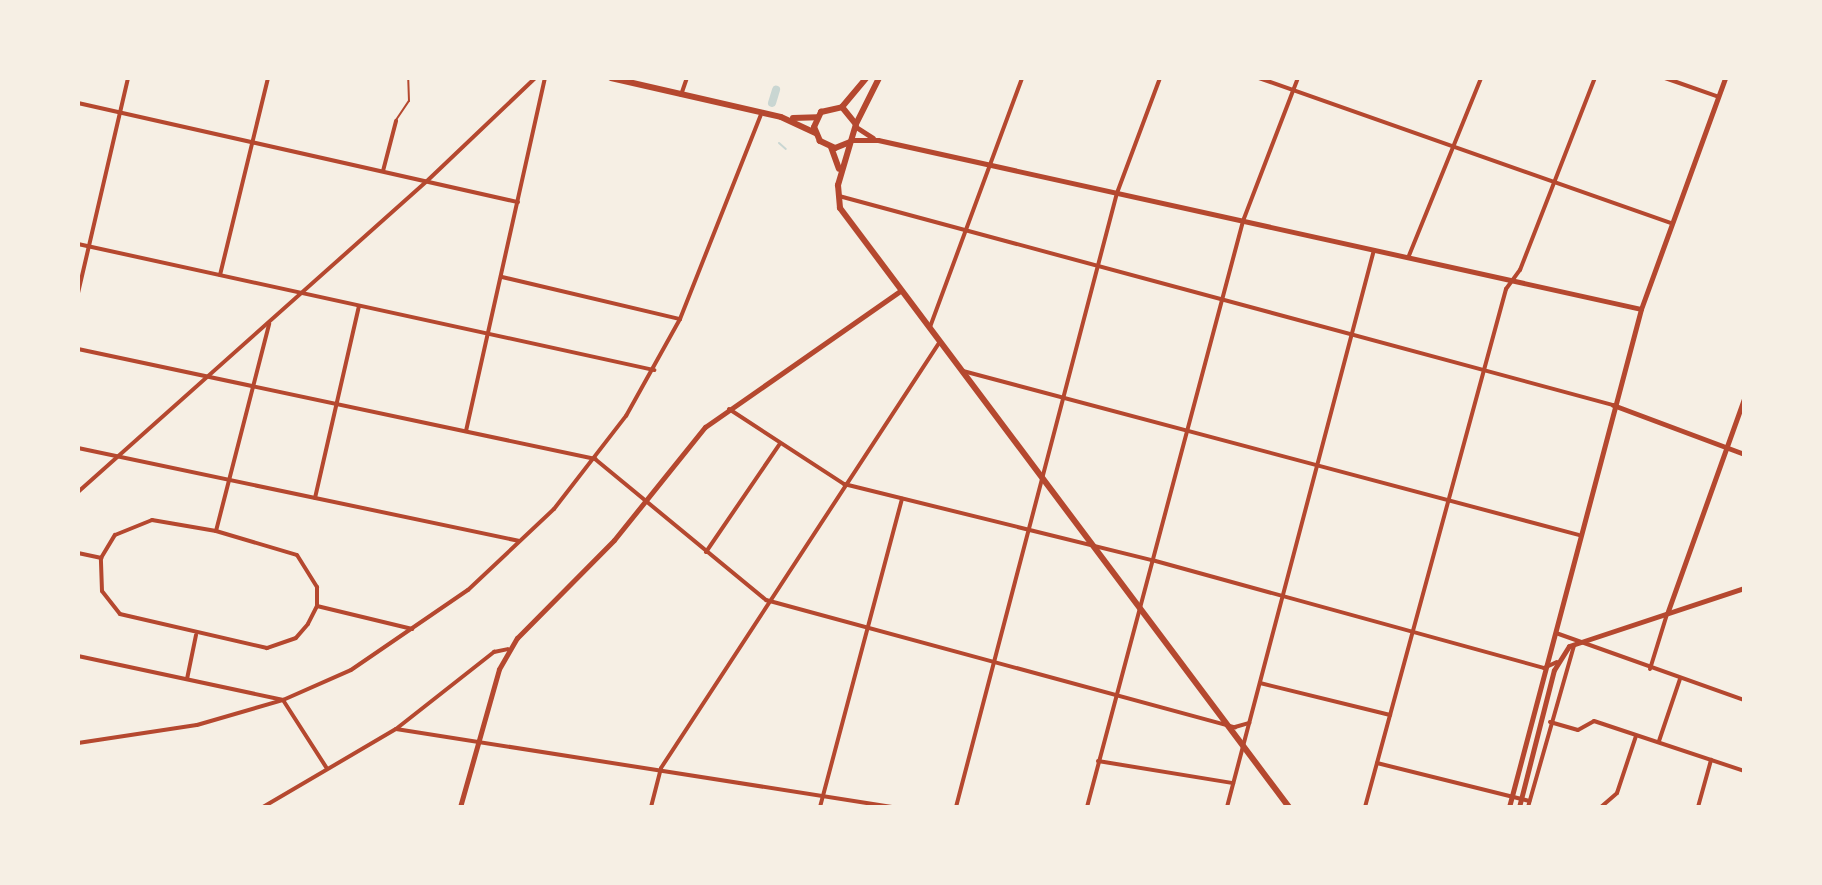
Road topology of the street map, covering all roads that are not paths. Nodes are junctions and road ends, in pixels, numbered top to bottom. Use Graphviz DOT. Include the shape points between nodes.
graph roads {
  1 [pos="128,78"];
  2 [pos="268,78"];
  3 [pos="408,78"];
  4 [pos="535,78"];
  5 [pos="545,78"];
  6 [pos="611,78"];
  7 [pos="687,78"];
  8 [pos="866,78"];
  9 [pos="879,78"];
  10 [pos="1022,78"];
  11 [pos="1160,78"];
  12 [pos="1259,78"];
  13 [pos="1298,78"];
  14 [pos="1481,78"];
  15 [pos="1595,78"];
  16 [pos="1665,78"];
  17 [pos="1725,78"];
  18 [pos="636,81"];
  19 [pos="1294,91"];
  20 [pos="681,95"];
  21 [pos="1719,97"];
  22 [pos="78,103"];
  23 [pos="842,107"];
  24 [pos="120,113"];
  25 [pos="761,113"];
  26 [pos="781,117"];
  27 [pos="817,117"];
  28 [pos="396,121"];
  29 [pos="856,126"];
  30 [pos="815,133"];
  31 [pos="878,140"];
  32 [pos="851,141"];
  33 [pos="252,142"];
  34 [pos="831,147"];
  35 [pos="1454,147"];
  36 [pos="992,165"];
  37 [pos="383,171"];
  38 [pos="427,181"];
  39 [pos="1555,182"];
  40 [pos="838,185"];
  41 [pos="1117,193"];
  42 [pos="837,196"];
  43 [pos="518,202"];
  44 [pos="1243,221"];
  45 [pos="1671,223"];
  46 [pos="969,231"];
  47 [pos="78,244"];
  48 [pos="88,246"];
  49 [pos="1374,250"];
  50 [pos="1408,258"];
  51 [pos="1097,264"];
  52 [pos="220,275"];
  53 [pos="502,277"];
  54 [pos="1513,282"];
  55 [pos="900,291"];
  56 [pos="298,292"];
  57 [pos="78,293"];
  58 [pos="1223,298"];
  59 [pos="359,306"];
  60 [pos="1641,309"];
  61 [pos="680,319"];
  62 [pos="269,322"];
  63 [pos="929,330"];
  64 [pos="1352,333"];
  65 [pos="489,334"];
  66 [pos="939,343"];
  67 [pos="78,349"];
  68 [pos="958,369"];
  69 [pos="1485,369"];
  70 [pos="654,370"];
  71 [pos="210,378"];
  72 [pos="253,388"];
  73 [pos="1063,398"];
  74 [pos="1744,399"];
  75 [pos="337,404"];
  76 [pos="1613,405"];
  77 [pos="729,409"];
  78 [pos="1187,430"];
  79 [pos="466,431"];
  80 [pos="779,445"];
  81 [pos="1726,447"];
  82 [pos="78,448"];
  83 [pos="1744,454"];
  84 [pos="119,456"];
  85 [pos="595,459"];
  86 [pos="1317,466"];
  87 [pos="1040,479"];
  88 [pos="228,482"];
  89 [pos="844,484"];
  90 [pos="78,492"];
  91 [pos="315,499"];
  92 [pos="902,499"];
  93 [pos="1451,501"];
  94 [pos="645,504"];
  95 [pos="216,531"];
  96 [pos="1026,532"];
  97 [pos="1579,535"];
  98 [pos="519,541"];
  99 [pos="1092,547"];
  100 [pos="78,553"];
  101 [pos="706,553"];
  102 [pos="101,558"];
  103 [pos="1152,560"];
  104 [pos="1744,588"];
  105 [pos="1283,596"];
  106 [pos="766,600"];
  107 [pos="317,606"];
  108 [pos="1139,609"];
  109 [pos="1668,612"];
  110 [pos="869,628"];
  111 [pos="414,630"];
  112 [pos="1414,632"];
  113 [pos="1554,633"];
  114 [pos="196,635"];
  115 [pos="1578,640"];
  116 [pos="508,649"];
  117 [pos="78,656"];
  118 [pos="994,660"];
  119 [pos="1557,662"];
  120 [pos="1544,668"];
  121 [pos="1650,669"];
  122 [pos="1680,679"];
  123 [pos="187,680"];
  124 [pos="1260,683"];
  125 [pos="1115,693"];
  126 [pos="283,700"];
  127 [pos="1744,700"];
  128 [pos="1390,715"];
  129 [pos="1550,722"];
  130 [pos="1249,723"];
  131 [pos="1225,724"];
  132 [pos="396,729"];
  133 [pos="1636,735"];
  134 [pos="478,740"];
  135 [pos="1658,742"];
  136 [pos="78,743"];
  137 [pos="1244,748"];
  138 [pos="1711,760"];
  139 [pos="1098,761"];
  140 [pos="1377,763"];
  141 [pos="326,767"];
  142 [pos="661,768"];
  143 [pos="1744,771"];
  144 [pos="1233,783"];
  145 [pos="823,797"];
  146 [pos="1512,797"];
  147 [pos="1521,799"];
  148 [pos="1529,804"];
  149 [pos="263,807"];
  150 [pos="460,807"];
  151 [pos="651,807"];
  152 [pos="820,807"];
  153 [pos="892,807"];
  154 [pos="956,807"];
  155 [pos="1087,807"];
  156 [pos="1227,807"];
  157 [pos="1289,807"];
  158 [pos="1365,807"];
  159 [pos="1509,807"];
  160 [pos="1519,807"];
  161 [pos="1601,807"];
  162 [pos="1698,807"];
  1 -- 24 [label="street"];
  2 -- 33 [label="street"];
  3 -- 28 [label="lane" via="409,101"];
  4 -- 38 [label="street"];
  5 -- 43 [label="street"];
  6 -- 18 [label="main road"];
  7 -- 20 [label="street"];
  8 -- 23 [label="main road"];
  9 -- 29 [label="main road"];
  10 -- 36 [label="street"];
  11 -- 41 [label="street"];
  12 -- 19 [label="street"];
  13 -- 19 [label="street"];
  14 -- 35 [label="street"];
  15 -- 39 [label="street"];
  16 -- 21 [label="street"];
  17 -- 21 [label="street"];
  18 -- 20 [label="main road"];
  19 -- 35 [label="street"];
  19 -- 44 [label="street"];
  20 -- 25 [label="main road"];
  21 -- 45 [label="street"];
  22 -- 24 [label="street"];
  23 -- 27 [label="main road" via="826,108"];
  23 -- 29 [label="main road"];
  24 -- 33 [label="street"];
  24 -- 48 [label="street"];
  25 -- 26 [label="main road"];
  25 -- 61 [label="street"];
  26 -- 27 [label="main road"];
  26 -- 30 [label="main road"];
  27 -- 30 [label="main road"];
  28 -- 37 [label="street"];
  29 -- 31 [label="street"];
  29 -- 32 [label="main road"];
  30 -- 34 [label="main road"];
  31 -- 32 [label="street"];
  31 -- 36 [label="street"];
  32 -- 34 [label="main road"];
  32 -- 40 [label="main road"];
  33 -- 37 [label="street"];
  33 -- 52 [label="street"];
  34 -- 40 [label="main road" via="839,166"];
  35 -- 39 [label="street"];
  35 -- 50 [label="street"];
  36 -- 41 [label="street"];
  36 -- 46 [label="street"];
  37 -- 38 [label="street"];
  38 -- 43 [label="street"];
  38 -- 56 [label="street"];
  39 -- 45 [label="street"];
  39 -- 54 [label="street"];
  40 -- 42 [label="main road"];
  41 -- 44 [label="street"];
  41 -- 51 [label="street"];
  42 -- 46 [label="street"];
  42 -- 55 [label="main road" via="840,208"];
  43 -- 53 [label="street"];
  44 -- 49 [label="street"];
  44 -- 58 [label="street"];
  45 -- 60 [label="street"];
  46 -- 51 [label="street"];
  46 -- 63 [label="street"];
  47 -- 48 [label="street"];
  48 -- 52 [label="street"];
  48 -- 57 [label="street"];
  49 -- 50 [label="street"];
  49 -- 64 [label="street"];
  50 -- 54 [label="street"];
  51 -- 58 [label="street"];
  51 -- 73 [label="street"];
  52 -- 56 [label="street"];
  53 -- 61 [label="street"];
  53 -- 65 [label="street"];
  54 -- 60 [label="street"];
  54 -- 69 [label="street" via="1506,289"];
  55 -- 63 [label="main road"];
  55 -- 77 [label="street"];
  56 -- 59 [label="street"];
  56 -- 62 [label="street"];
  58 -- 64 [label="street"];
  58 -- 78 [label="street"];
  59 -- 65 [label="street"];
  59 -- 75 [label="street"];
  60 -- 76 [label="street"];
  61 -- 70 [label="street"];
  62 -- 71 [label="street"];
  62 -- 72 [label="street"];
  63 -- 66 [label="main road"];
  64 -- 69 [label="street"];
  64 -- 86 [label="street"];
  65 -- 70 [label="street"];
  65 -- 79 [label="street"];
  66 -- 68 [label="main road"];
  66 -- 89 [label="street"];
  67 -- 71 [label="street"];
  68 -- 73 [label="street"];
  68 -- 87 [label="main road"];
  69 -- 76 [label="street"];
  69 -- 93 [label="street"];
  70 -- 85 [label="street"];
  71 -- 72 [label="street"];
  71 -- 84 [label="street"];
  72 -- 75 [label="street"];
  72 -- 88 [label="street"];
  73 -- 78 [label="street"];
  73 -- 87 [label="street"];
  74 -- 81 [label="street"];
  75 -- 79 [label="street"];
  75 -- 91 [label="street"];
  76 -- 81 [label="street"];
  76 -- 97 [label="street"];
  77 -- 80 [label="street"];
  77 -- 94 [label="street" via="683,449"];
  78 -- 86 [label="street"];
  78 -- 103 [label="street"];
  79 -- 85 [label="street"];
  80 -- 89 [label="street"];
  80 -- 101 [label="street"];
  81 -- 83 [label="street"];
  81 -- 109 [label="street"];
  82 -- 84 [label="street"];
  84 -- 88 [label="street"];
  84 -- 90 [label="street"];
  85 -- 94 [label="street"];
  85 -- 98 [label="street"];
  86 -- 93 [label="street"];
  86 -- 105 [label="street"];
  87 -- 96 [label="street"];
  87 -- 99 [label="main road"];
  88 -- 91 [label="street"];
  88 -- 95 [label="street"];
  89 -- 92 [label="street"];
  89 -- 106 [label="street"];
  91 -- 98 [label="street"];
  92 -- 96 [label="street"];
  92 -- 110 [label="street"];
  93 -- 97 [label="street"];
  93 -- 112 [label="street"];
  94 -- 101 [label="street"];
  94 -- 116 [label="street"];
  95 -- 102 [label="street" via="141,522 115,535"];
  95 -- 107 [label="street" via="297,555 313,576"];
  96 -- 99 [label="street"];
  96 -- 118 [label="street"];
  97 -- 113 [label="street"];
  98 -- 111 [label="street" via="468,590"];
  99 -- 103 [label="street"];
  99 -- 108 [label="main road"];
  100 -- 102 [label="street"];
  101 -- 106 [label="street"];
  102 -- 114 [label="street" via="102,591 120,614"];
  103 -- 105 [label="street"];
  103 -- 108 [label="street"];
  104 -- 109 [label="street"];
  105 -- 112 [label="street"];
  105 -- 124 [label="street"];
  106 -- 110 [label="street"];
  106 -- 142 [label="street"];
  107 -- 111 [label="street"];
  107 -- 114 [label="street" via="308,624 281,646 254,647"];
  108 -- 125 [label="street"];
  108 -- 131 [label="main road"];
  109 -- 115 [label="street"];
  109 -- 121 [label="street"];
  110 -- 118 [label="street"];
  110 -- 145 [label="street"];
  111 -- 126 [label="street" via="351,670"];
  112 -- 120 [label="street"];
  112 -- 128 [label="street"];
  113 -- 115 [label="street"];
  113 -- 120 [label="street"];
  114 -- 123 [label="street"];
  115 -- 119 [label="street"];
  115 -- 121 [label="street"];
  115 -- 129 [label="street" via="1567,657"];
  116 -- 132 [label="street" via="494,652"];
  116 -- 134 [label="street"];
  117 -- 123 [label="street"];
  118 -- 125 [label="street"];
  118 -- 154 [label="street"];
  119 -- 120 [label="street"];
  119 -- 147 [label="street"];
  120 -- 146 [label="street"];
  121 -- 122 [label="street"];
  122 -- 127 [label="street"];
  122 -- 135 [label="street"];
  123 -- 126 [label="street"];
  124 -- 128 [label="street"];
  124 -- 130 [label="street"];
  125 -- 131 [label="street"];
  125 -- 139 [label="street"];
  126 -- 136 [label="street" via="197,725"];
  126 -- 141 [label="street"];
  128 -- 140 [label="street"];
  129 -- 133 [label="street" via="1578,730 1594,721"];
  129 -- 148 [label="street"];
  130 -- 131 [label="street"];
  130 -- 137 [label="street"];
  131 -- 137 [label="main road"];
  132 -- 134 [label="street"];
  132 -- 141 [label="street"];
  133 -- 135 [label="street"];
  133 -- 161 [label="street" via="1617,793"];
  134 -- 142 [label="street"];
  134 -- 150 [label="street"];
  135 -- 138 [label="street"];
  137 -- 144 [label="street"];
  137 -- 157 [label="main road"];
  138 -- 143 [label="street"];
  138 -- 162 [label="street"];
  139 -- 144 [label="street"];
  139 -- 155 [label="street"];
  140 -- 146 [label="street"];
  140 -- 158 [label="street"];
  141 -- 149 [label="street"];
  142 -- 145 [label="street"];
  142 -- 151 [label="street"];
  144 -- 156 [label="street"];
  145 -- 152 [label="street"];
  145 -- 153 [label="street"];
  146 -- 147 [label="street"];
  146 -- 159 [label="street"];
  147 -- 148 [label="street"];
  147 -- 160 [label="street"];
}
